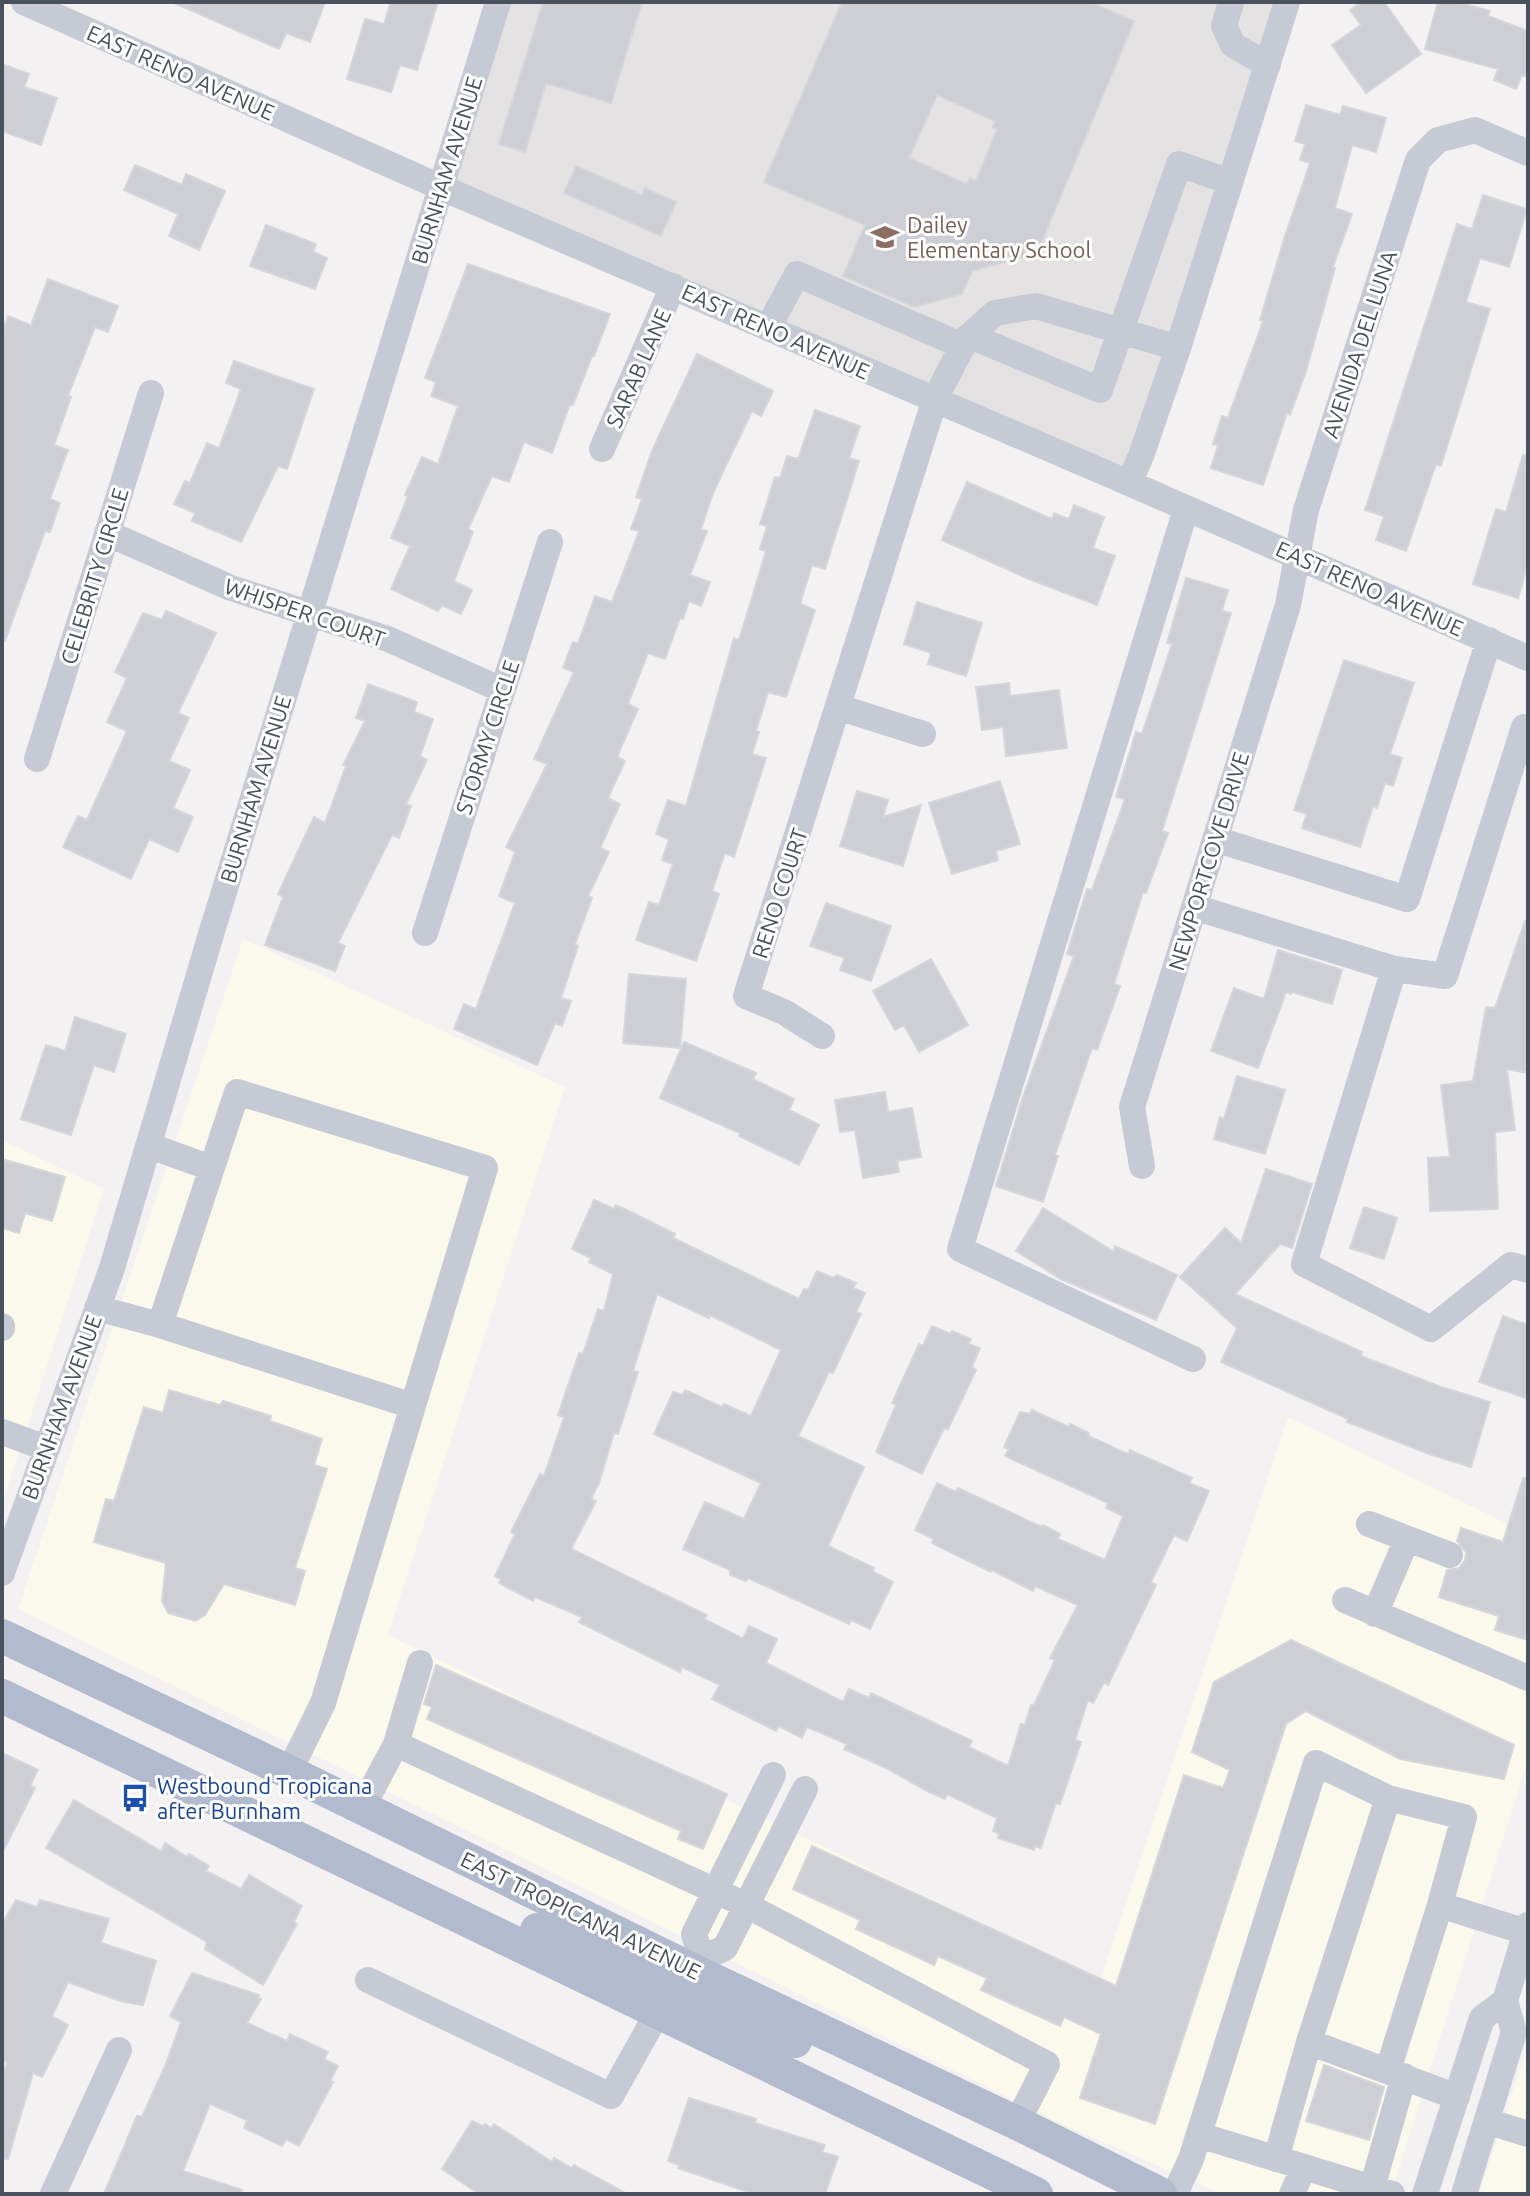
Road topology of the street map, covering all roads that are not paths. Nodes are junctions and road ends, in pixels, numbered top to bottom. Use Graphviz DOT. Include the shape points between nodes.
graph roads {
  1 [pos="24,2"];
  2 [pos="498,2"];
  3 [pos="1231,2"];
  4 [pos="1287,2"];
  5 [pos="1268,65"];
  6 [pos="1528,153"];
  7 [pos="1230,182"];
  8 [pos="440,187"];
  9 [pos="673,286"];
  10 [pos="768,328"];
  11 [pos="1120,331"];
  12 [pos="966,341"];
  13 [pos="1178,348"];
  14 [pos="151,393"];
  15 [pos="935,399"];
  16 [pos="602,449"];
  17 [pos="1129,483"];
  18 [pos="1186,509"];
  19 [pos="107,533"];
  20 [pos="550,542"];
  21 [pos="1297,556"];
  22 [pos="309,614"];
  23 [pos="1489,640"];
  24 [pos="1528,658"];
  25 [pos="502,690"];
  26 [pos="838,707"];
  27 [pos="1528,729"];
  28 [pos="923,734"];
  29 [pos="37,759"];
  30 [pos="1215,839"];
  31 [pos="1194,907"];
  32 [pos="425,933"];
  33 [pos="1394,969"];
  34 [pos="822,1036"];
  35 [pos="150,1146"];
  36 [pos="1142,1166"];
  37 [pos="211,1168"];
  38 [pos="1528,1270"];
  39 [pos="97,1308"];
  40 [pos="160,1325"];
  41 [pos="1193,1359"];
  42 [pos="413,1406"];
  43 [pos="2,1432"];
  44 [pos="46,1448"];
  45 [pos="1369,1524"];
  46 [pos="1407,1539"];
  47 [pos="1450,1555"];
  48 [pos="2,1573"];
  49 [pos="1345,1600"];
  50 [pos="1375,1614"];
  51 [pos="2,1636"];
  52 [pos="2,1661"];
  53 [pos="420,1663"];
  54 [pos="1528,1678"];
  55 [pos="97,1683"];
  56 [pos="2,1696"];
  57 [pos="396,1744"];
  58 [pos="289,1772"];
  59 [pos="773,1775"];
  60 [pos="805,1789"];
  61 [pos="1388,1798"];
  62 [pos="362,1808"];
  63 [pos="714,1890"];
  64 [pos="746,1905"];
  65 [pos="1440,1905"];
  66 [pos="458,1915"];
  67 [pos="1527,1929"];
  68 [pos="703,1969"];
  69 [pos="368,1980"];
  70 [pos="1505,2001"];
  71 [pos="658,2012"];
  72 [pos="1309,2042"];
  73 [pos="119,2050"];
  74 [pos="870,2055"];
  75 [pos="1396,2073"];
  76 [pos="1457,2097"];
  77 [pos="1487,2121"];
  78 [pos="1017,2123"];
  79 [pos="1528,2134"];
  80 [pos="1199,2135"];
  81 [pos="1276,2159"];
  82 [pos="1304,2167"];
  83 [pos="1382,2191"];
  84 [pos="53,2194"];
  85 [pos="1036,2194"];
  86 [pos="1160,2194"];
  87 [pos="1175,2194"];
  88 [pos="1292,2194"];
  89 [pos="1425,2194"];
  90 [pos="1464,2194"];
  1 -- 8 [label="street, EAST RENO AVENUE"];
  2 -- 8 [label="street, BURNHAM AVENUE"];
  3 -- 5 [label="street" via="1224,26 1233,45"];
  4 -- 5 [label="street"];
  5 -- 7 [label="street"];
  6 -- 21 [label="street, AVENIDA DEL LUNA" via="1475,130 1438,140 1418,160 1306,510"];
  7 -- 11 [label="street" via="1179,164"];
  7 -- 13 [label="street"];
  8 -- 9 [label="street, EAST RENO AVENUE"];
  8 -- 22 [label="street, BURNHAM AVENUE"];
  9 -- 10 [label="street, EAST RENO AVENUE"];
  9 -- 16 [label="street, SARAB LANE"];
  10 -- 12 [label="street" via="797,274"];
  10 -- 15 [label="street, EAST RENO AVENUE"];
  11 -- 12 [label="street" via="1036,306 995,313"];
  11 -- 12 [label="street" via="1100,390"];
  11 -- 13 [label="street"];
  12 -- 15 [label="street, RENO COURT"];
  13 -- 17 [label="street"];
  14 -- 19 [label="street, CELEBRITY CIRCLE"];
  15 -- 17 [label="street, EAST RENO AVENUE"];
  15 -- 26 [label="street, RENO COURT"];
  17 -- 18 [label="street, EAST RENO AVENUE"];
  18 -- 21 [label="street, EAST RENO AVENUE"];
  18 -- 41 [label="street" via="960,1249"];
  19 -- 22 [label="street, WHISPER COURT" via="231,588"];
  19 -- 29 [label="street, CELEBRITY CIRCLE"];
  20 -- 25 [label="street, STORMY CIRCLE"];
  21 -- 23 [label="street, EAST RENO AVENUE"];
  21 -- 30 [label="street, NEWPORTCOVE DRIVE" via="1288,605"];
  22 -- 25 [label="street, WHISPER COURT" via="388,639"];
  22 -- 35 [label="street, BURNHAM AVENUE"];
  23 -- 24 [label="street, EAST RENO AVENUE"];
  23 -- 30 [label="street" via="1407,899"];
  25 -- 32 [label="street, STORMY CIRCLE"];
  26 -- 28 [label="street"];
  26 -- 34 [label="street, RENO COURT" via="746,996"];
  27 -- 33 [label="street" via="1524,727 1445,976"];
  30 -- 31 [label="street, NEWPORTCOVE DRIVE"];
  31 -- 33 [label="street"];
  31 -- 36 [label="street, NEWPORTCOVE DRIVE" via="1132,1107"];
  33 -- 38 [label="street" via="1304,1264 1431,1329 1511,1265"];
  35 -- 37 [label="street"];
  35 -- 39 [label="street, BURNHAM AVENUE"];
  37 -- 40 [label="street"];
  37 -- 42 [label="street" via="237,1092 485,1168"];
  39 -- 40 [label="street"];
  39 -- 44 [label="street, BURNHAM AVENUE"];
  40 -- 42 [label="street"];
  42 -- 58 [label="street" via="323,1703"];
  43 -- 44 [label="street"];
  44 -- 48 [label="street, BURNHAM AVENUE"];
  45 -- 46 [label="street"];
  46 -- 47 [label="street"];
  46 -- 50 [label="street"];
  49 -- 50 [label="street"];
  50 -- 54 [label="street"];
  51 -- 55 [label="main road, EAST TROPICANA AVENUE"];
  52 -- 55 [label="main road" via="52,1685"];
  53 -- 57 [label="street"];
  55 -- 58 [label="main road, EAST TROPICANA AVENUE"];
  56 -- 66 [label="main road"];
  57 -- 62 [label="street"];
  57 -- 63 [label="street"];
  58 -- 62 [label="main road, EAST TROPICANA AVENUE"];
  59 -- 63 [label="street"];
  60 -- 64 [label="street"];
  61 -- 65 [label="street" via="1464,1817"];
  61 -- 72 [label="street"];
  61 -- 80 [label="street" via="1316,1763"];
  62 -- 68 [label="main road, EAST TROPICANA AVENUE"];
  63 -- 64 [label="street"];
  63 -- 68 [label="street" via="694,1934"];
  64 -- 68 [label="street" via="725,1948"];
  64 -- 78 [label="street" via="1047,2064"];
  65 -- 67 [label="street"];
  65 -- 75 [label="street"];
  66 -- 68 [label="main road" via="535,1929 670,1983"];
  66 -- 71 [label="main road"];
  67 -- 70 [label="street"];
  68 -- 74 [label="main road, EAST TROPICANA AVENUE"];
  69 -- 71 [label="street" via="611,2096"];
  70 -- 76 [label="street" via="1482,2018"];
  70 -- 77 [label="street" via="1514,2032"];
  71 -- 74 [label="main road" via="666,2006 703,2007 791,2040"];
  71 -- 85 [label="main road"];
  72 -- 75 [label="street"];
  72 -- 81 [label="street"];
  73 -- 84 [label="street"];
  74 -- 78 [label="main road, EAST TROPICANA AVENUE"];
  75 -- 76 [label="street"];
  75 -- 83 [label="street"];
  76 -- 89 [label="street"];
  77 -- 79 [label="street"];
  77 -- 90 [label="street"];
  78 -- 86 [label="main road, EAST TROPICANA AVENUE"];
  80 -- 81 [label="street"];
  80 -- 87 [label="street"];
  81 -- 82 [label="street"];
  82 -- 83 [label="street"];
  82 -- 88 [label="street"];
}
